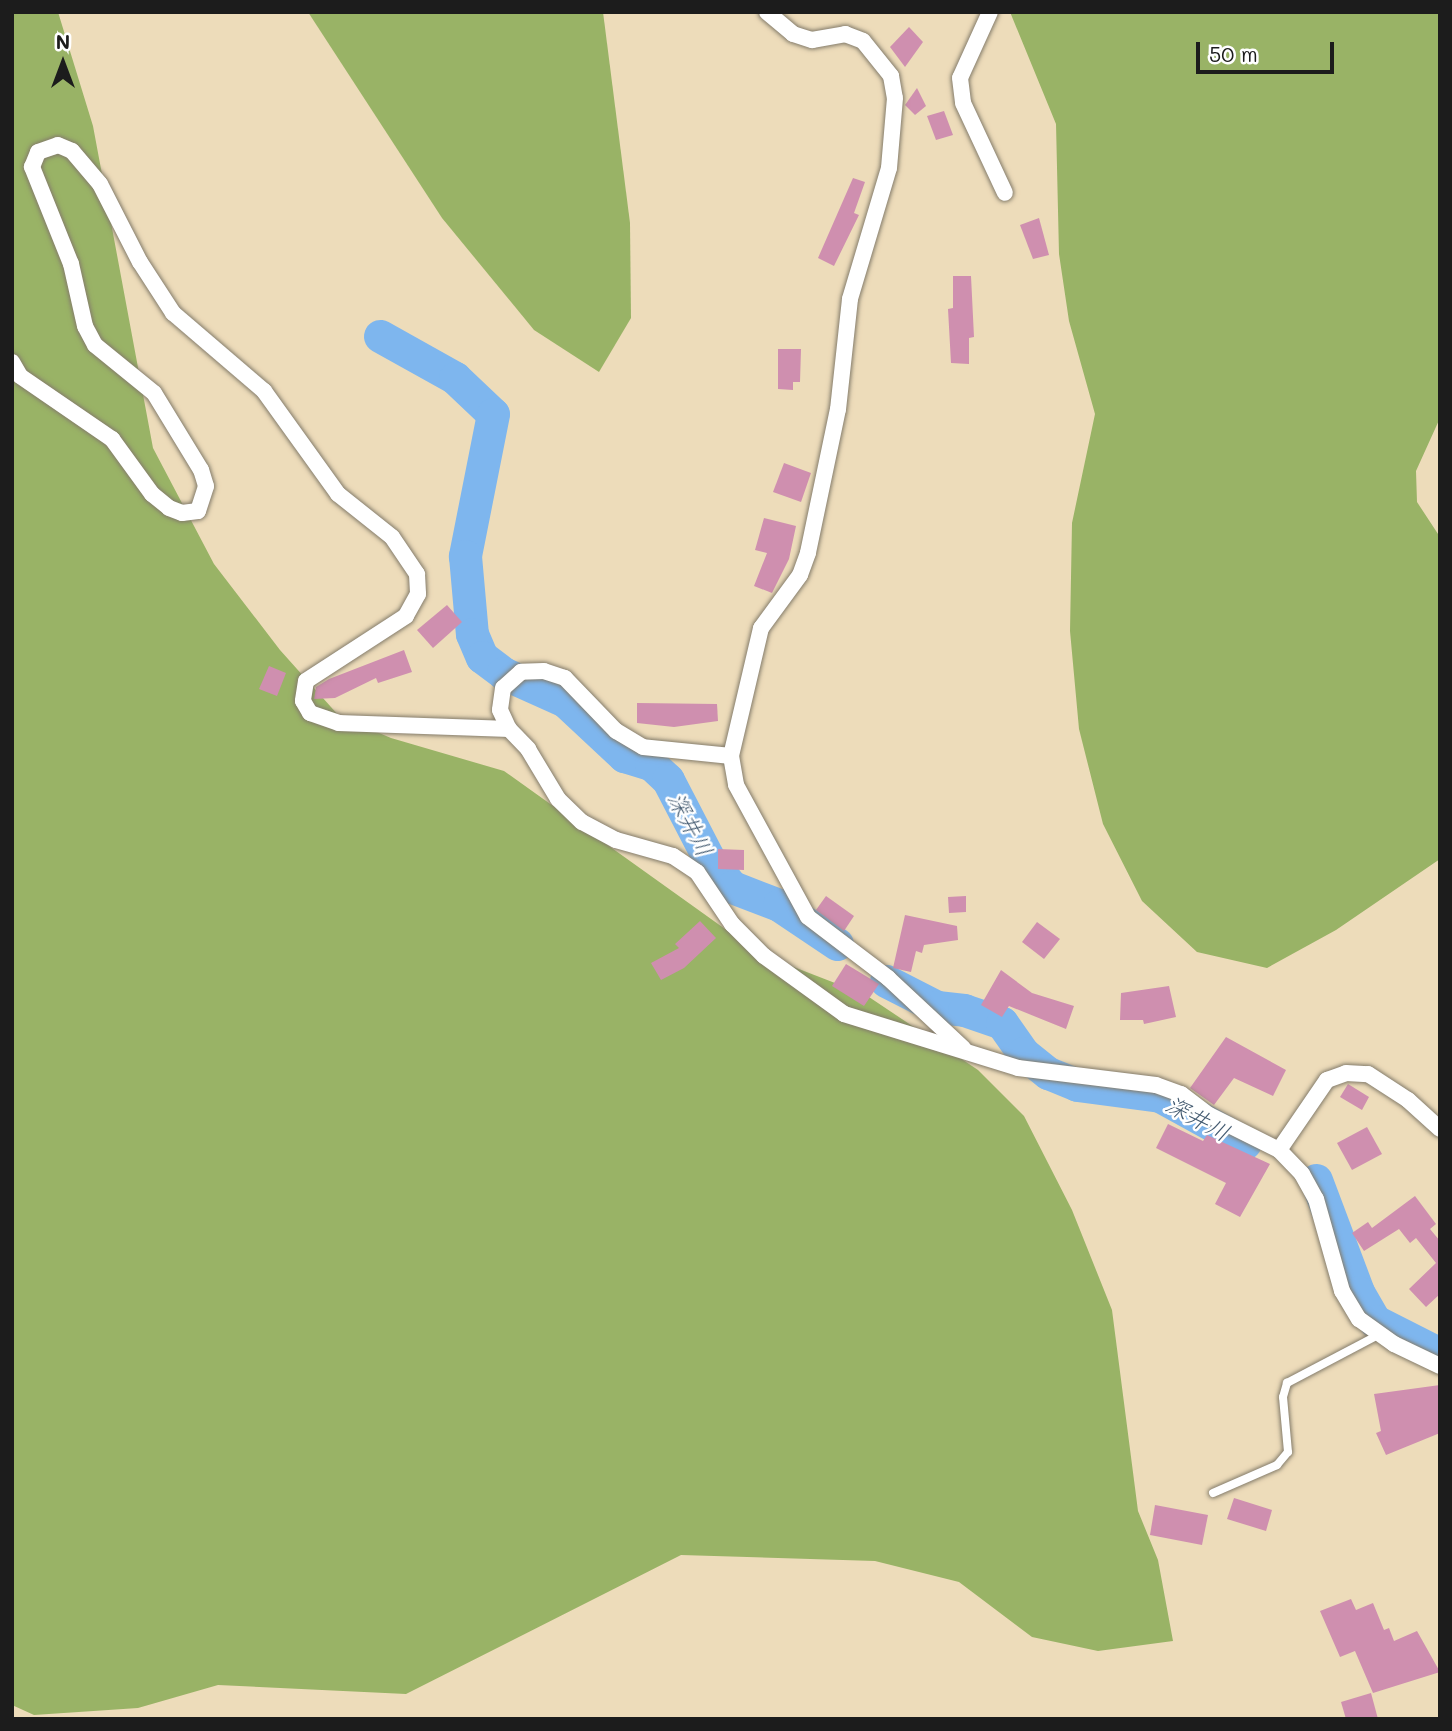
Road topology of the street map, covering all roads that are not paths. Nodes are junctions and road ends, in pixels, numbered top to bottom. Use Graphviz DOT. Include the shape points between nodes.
graph roads {
  1 [pos="767,12"];
  2 [pos="990,12"];
  3 [pos="1004,193"];
  4 [pos="12,362"];
  5 [pos="509,729"];
  6 [pos="732,757"];
  7 [pos="965,1050"];
  8 [pos="1440,1129"];
  9 [pos="1279,1150"];
  10 [pos="1380,1334"];
  11 [pos="1440,1366"];
  12 [pos="1213,1493"];
  1 -- 6 [label="street" via="793,34 812,40 845,34 863,41 891,76 894,125 883,189 850,299 838,409 807,553 800,575 761,628"];
  2 -- 3 [label="street" via="960,78 963,103"];
  4 -- 5 [label="street" via="20,376 113,439 152,494 169,508 182,513 198,511 206,486 168,415 154,394 95,345 85,326 71,264 32,167 38,152 58,145 72,150 100,184 140,262 173,313 264,391 338,494 392,537 417,574 418,594 407,616 306,681 303,701 310,713 339,723"];
  5 -- 6 [label="street" via="500,710 503,688 521,672 544,671 565,678 616,731 643,747"];
  5 -- 7 [label="street" via="528,749 558,799 582,822 616,840 673,856 697,872 732,924 764,956 812,992 844,1014"];
  6 -- 7 [label="street" via="736,785 808,917 888,978"];
  7 -- 9 [label="street" via="1018,1068 1156,1085 1181,1094 1209,1115"];
  8 -- 9 [label="street" via="1408,1100 1368,1074 1346,1073 1327,1080"];
  9 -- 10 [label="street" via="1303,1174 1316,1199 1342,1291 1359,1319"];
  10 -- 11 [label="street"];
  10 -- 12 [label="lane" via="1287,1383 1283,1397 1288,1452 1277,1465"];
}
